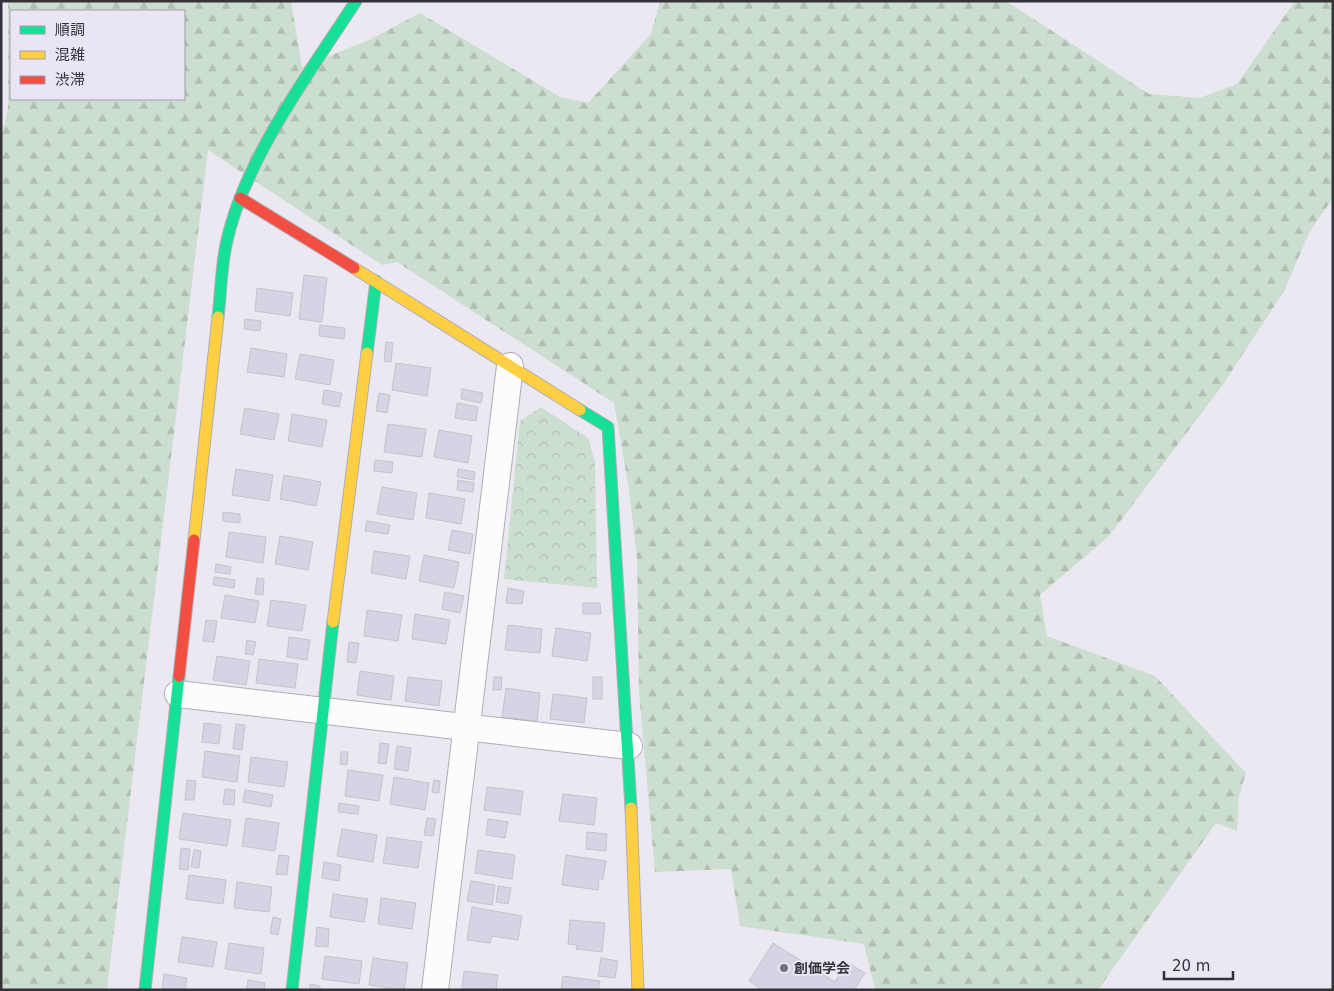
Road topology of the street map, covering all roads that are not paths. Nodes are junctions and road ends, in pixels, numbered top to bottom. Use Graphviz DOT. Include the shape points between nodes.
graph roads {
  1 [pos="356,1"];
  2 [pos="240,198"];
  3 [pos="376,281"];
  4 [pos="510,366"];
  5 [pos="178,694"];
  6 [pos="322,712"];
  7 [pos="468,726"];
  8 [pos="629,746"];
  9 [pos="145,990"];
  10 [pos="292,990"];
  11 [pos="435,990"];
  12 [pos="638,990"];
  1 -- 2 [label="street" via="280,120"];
  2 -- 3 [label="street"];
  2 -- 5 [label="street" via="226,245"];
  3 -- 4 [label="street"];
  3 -- 6 [label="street"];
  4 -- 7 [label="street"];
  4 -- 8 [label="street" via="608,428"];
  5 -- 6 [label="street"];
  5 -- 9 [label="street"];
  6 -- 7 [label="street"];
  6 -- 10 [label="street"];
  7 -- 8 [label="street"];
  7 -- 11 [label="street"];
  8 -- 12 [label="street"];
}
